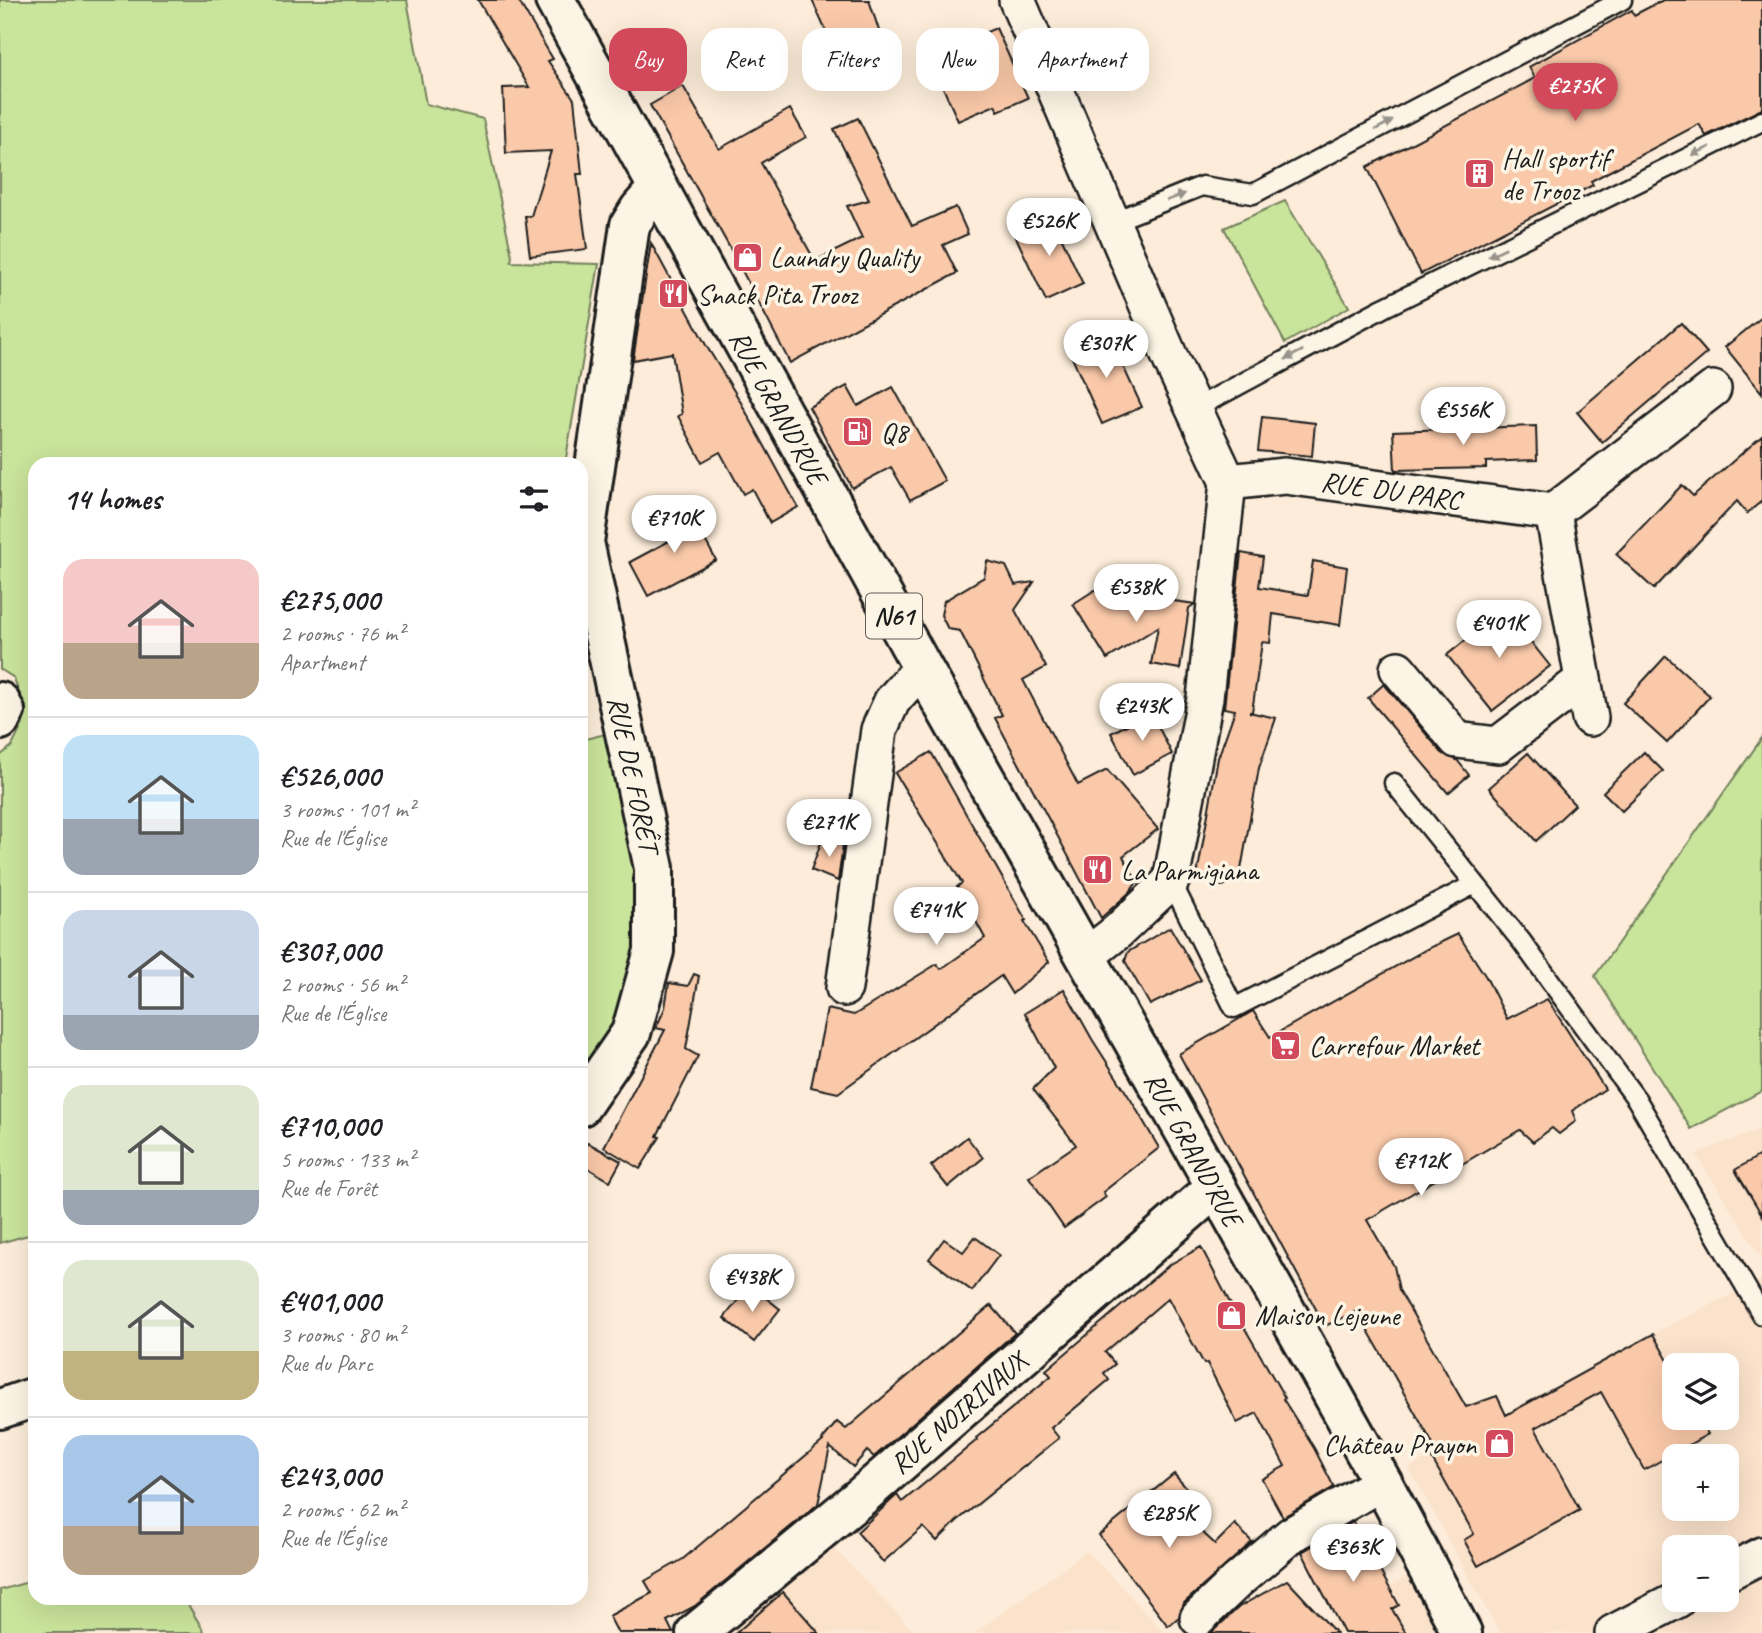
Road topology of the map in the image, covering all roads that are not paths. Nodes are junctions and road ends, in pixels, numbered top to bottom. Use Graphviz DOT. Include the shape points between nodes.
graph roads {
  1 [pos="555,0"];
  2 [pos="1017,0"];
  3 [pos="1622,0"];
  4 [pos="1762,121"];
  5 [pos="658,188"];
  6 [pos="1112,222"];
  7 [pos="1713,389"];
  8 [pos="1194,409"];
  9 [pos="1228,482"];
  10 [pos="1553,512"];
  11 [pos="588,514"];
  12 [pos="588,561"];
  13 [pos="922,667"];
  14 [pos="1398,669"];
  15 [pos="1583,680"];
  16 [pos="0,702"];
  17 [pos="1590,719"];
  18 [pos="0,720"];
  19 [pos="1394,783"];
  20 [pos="1171,881"];
  21 [pos="1475,884"];
  22 [pos="1085,957"];
  23 [pos="844,988"];
  24 [pos="588,1096"];
  25 [pos="1216,1186"];
  26 [pos="1762,1315"];
  27 [pos="28,1399"];
  28 [pos="0,1409"];
  29 [pos="1382,1482"];
  30 [pos="1762,1555"];
  31 [pos="1739,1567"];
  32 [pos="1662,1608"];
  33 [pos="1198,1618"];
  34 [pos="696,1633"];
  35 [pos="1462,1633"];
  36 [pos="1613,1633"];
  1 -- 5 [label="main road, RUE GRAND'RUE / N61"];
  2 -- 6 [label="street"];
  6 -- 3 [label="lane, one-way" via="1202,186 1253,194"];
  4 -- 8 [label="lane, one-way" via="1383,308"];
  5 -- 11 [label="main road, RUE DE FORÊT" via="630,225"];
  5 -- 13 [label="main road, RUE GRAND'RUE / N61"];
  6 -- 8 [label="street"];
  7 -- 10 [label="street"];
  8 -- 9 [label="street"];
  9 -- 10 [label="street, RUE DU PARC" via="1285,476"];
  9 -- 20 [label="street" via="1205,698"];
  10 -- 15 [label="street"];
  12 -- 24 [label="main road, RUE DE FORÊT" via="654,867 654,951 631,1033"];
  13 -- 22 [label="main road, RUE GRAND'RUE / N61"];
  13 -- 23 [label="street" via="892,701 878,730"];
  14 -- 15 [label="street" via="1457,740 1498,745"];
  15 -- 17 [label="street"];
  16 -- 18 [label="main road" via="5,711"];
  19 -- 21 [label="lane"];
  20 -- 21 [label="lane" via="1234,1008"];
  20 -- 22 [label="street"];
  21 -- 26 [label="lane" via="1637,1100"];
  22 -- 25 [label="main road, RUE GRAND'RUE / N61"];
  25 -- 29 [label="main road, RUE GRAND'RUE / N61"];
  25 -- 34 [label="main road, RUE NOIRIVAUX" via="862,1496"];
  27 -- 28 [label="main road"];
  29 -- 33 [label="street" via="1291,1535"];
  29 -- 35 [label="main road, RUE GRAND'RUE / N61"];
  30 -- 31 [label="street"];
  32 -- 36 [label="street"];
}
